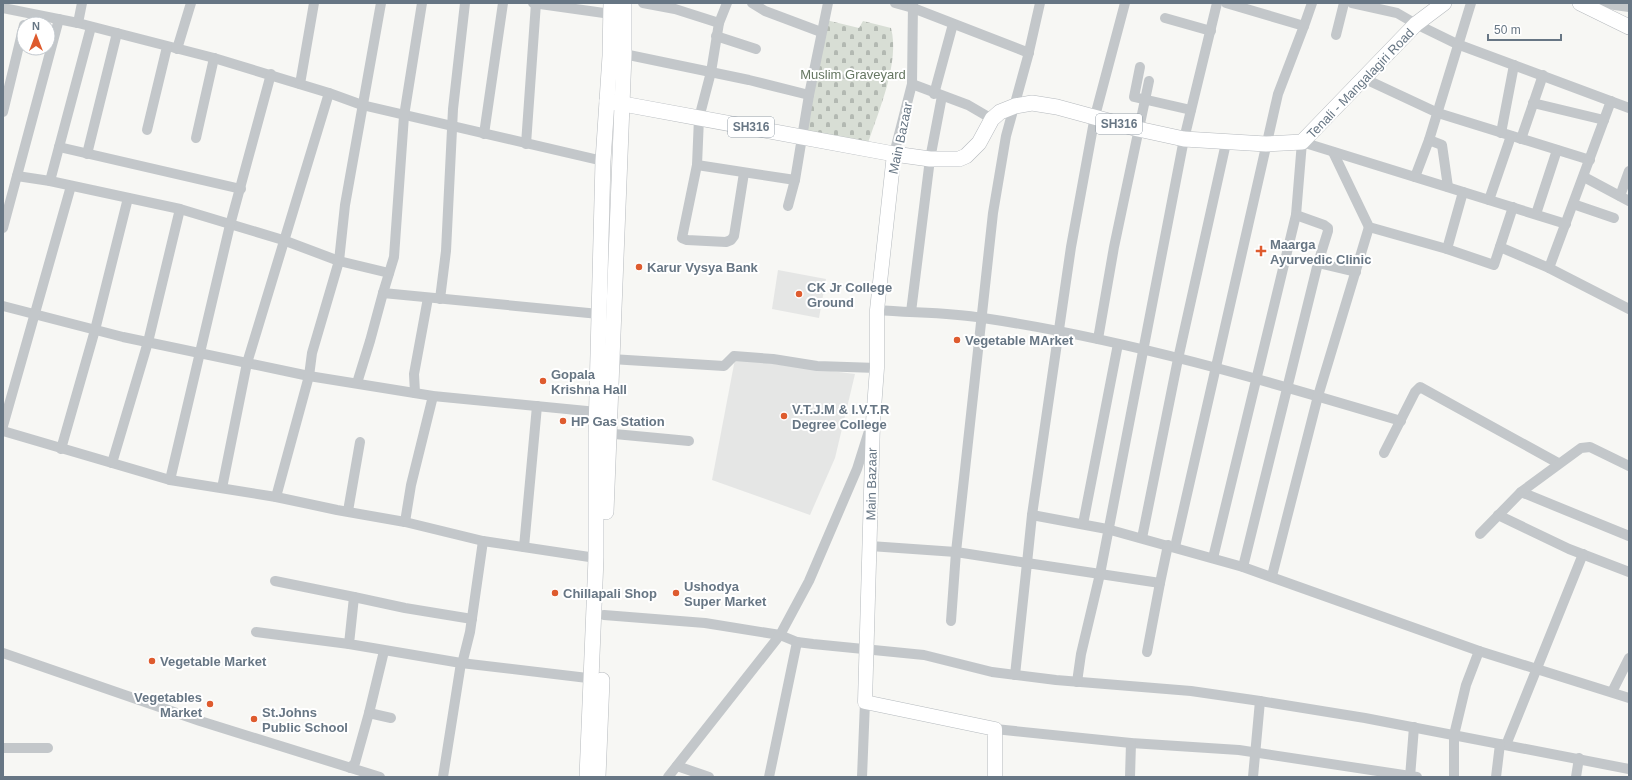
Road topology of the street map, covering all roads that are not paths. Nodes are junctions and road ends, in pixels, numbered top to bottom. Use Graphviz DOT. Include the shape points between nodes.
graph roads {
  1 [pos="82,3"];
  2 [pos="191,3"];
  3 [pos="314,3"];
  4 [pos="381,3"];
  5 [pos="422,3"];
  6 [pos="465,3"];
  7 [pos="504,3"];
  8 [pos="535,3"];
  9 [pos="624,3"];
  10 [pos="643,3"];
  11 [pos="727,3"];
  12 [pos="752,3"];
  13 [pos="828,3"];
  14 [pos="895,3"];
  15 [pos="1040,3"];
  16 [pos="1124,3"];
  17 [pos="1217,3"];
  18 [pos="1226,3"];
  19 [pos="1312,3"];
  20 [pos="1344,3"];
  21 [pos="1352,3"];
  22 [pos="1444,3"];
  23 [pos="1471,3"];
  24 [pos="1580,3"];
  25 [pos="1606,3"];
  26 [pos="913,5"];
  27 [pos="766,7"];
  28 [pos="1629,7"];
  29 [pos="3,8"];
  30 [pos="1398,8"];
  31 [pos="611,9"];
  32 [pos="27,12"];
  33 [pos="26,16"];
  34 [pos="1629,16"];
  35 [pos="1165,18"];
  36 [pos="59,19"];
  37 [pos="78,23"];
  38 [pos="719,23"];
  39 [pos="953,24"];
  40 [pos="1416,24"];
  41 [pos="1304,26"];
  42 [pos="91,27"];
  43 [pos="1629,27"];
  44 [pos="1210,31"];
  45 [pos="821,32"];
  46 [pos="117,33"];
  47 [pos="1336,35"];
  48 [pos="716,36"];
  49 [pos="1457,44"];
  50 [pos="172,48"];
  51 [pos="756,49"];
  52 [pos="1029,53"];
  53 [pos="624,54"];
  54 [pos="17,56"];
  55 [pos="214,58"];
  56 [pos="1514,65"];
  57 [pos="1140,68"];
  58 [pos="711,72"];
  59 [pos="271,74"];
  60 [pos="1543,75"];
  61 [pos="1363,78"];
  62 [pos="1149,81"];
  63 [pos="300,84"];
  64 [pos="912,84"];
  65 [pos="329,93"];
  66 [pos="809,95"];
  67 [pos="938,95"];
  68 [pos="1146,100"];
  69 [pos="1611,101"];
  70 [pos="614,102"];
  71 [pos="1533,103"];
  72 [pos="362,106"];
  73 [pos="1015,106"];
  74 [pos="1629,108"];
  75 [pos="1191,110"];
  76 [pos="3,112"];
  77 [pos="1438,113"];
  78 [pos="404,116"];
  79 [pos="1095,116"];
  80 [pos="699,118"];
  81 [pos="992,119"];
  82 [pos="1604,120"];
  83 [pos="453,126"];
  84 [pos="1138,129"];
  85 [pos="147,130"];
  86 [pos="484,134"];
  87 [pos="803,136"];
  88 [pos="1511,136"];
  89 [pos="196,138"];
  90 [pos="1184,139"];
  91 [pos="1429,140"];
  92 [pos="1302,142"];
  93 [pos="1226,143"];
  94 [pos="526,144"];
  95 [pos="1266,144"];
  96 [pos="59,147"];
  97 [pos="1557,150"];
  98 [pos="1333,152"];
  99 [pos="87,154"];
  100 [pos="894,154"];
  101 [pos="930,159"];
  102 [pos="1590,160"];
  103 [pos="603,161"];
  104 [pos="696,165"];
  105 [pos="1629,171"];
  106 [pos="744,173"];
  107 [pos="17,176"];
  108 [pos="1415,177"];
  109 [pos="1584,177"];
  110 [pos="795,180"];
  111 [pos="50,181"];
  112 [pos="71,186"];
  113 [pos="1448,187"];
  114 [pos="241,189"];
  115 [pos="1463,192"];
  116 [pos="1620,196"];
  117 [pos="128,198"];
  118 [pos="1489,200"];
  119 [pos="1629,201"];
  120 [pos="1574,204"];
  121 [pos="788,206"];
  122 [pos="1513,207"];
  123 [pos="180,209"];
  124 [pos="1536,214"];
  125 [pos="1296,215"];
  126 [pos="1614,218"];
  127 [pos="1566,224"];
  128 [pos="230,225"];
  129 [pos="1369,227"];
  130 [pos="3,228"];
  131 [pos="283,240"];
  132 [pos="1500,247"];
  133 [pos="1447,249"];
  134 [pos="339,261"];
  135 [pos="1318,263"];
  136 [pos="1549,268"];
  137 [pos="1356,272"];
  138 [pos="389,273"];
  139 [pos="383,293"];
  140 [pos="428,298"];
  141 [pos="440,299"];
  142 [pos="3,306"];
  143 [pos="1629,309"];
  144 [pos="877,310"];
  145 [pos="911,312"];
  146 [pos="35,313"];
  147 [pos="599,314"];
  148 [pos="982,317"];
  149 [pos="95,330"];
  150 [pos="1060,331"];
  151 [pos="1098,339"];
  152 [pos="148,342"];
  153 [pos="1118,344"];
  154 [pos="1143,349"];
  155 [pos="201,353"];
  156 [pos="1178,358"];
  157 [pos="611,359"];
  158 [pos="247,363"];
  159 [pos="877,368"];
  160 [pos="1216,368"];
  161 [pos="309,376"];
  162 [pos="1257,379"];
  163 [pos="357,383"];
  164 [pos="1289,387"];
  165 [pos="415,393"];
  166 [pos="433,396"];
  167 [pos="1318,396"];
  168 [pos="537,406"];
  169 [pos="597,412"];
  170 [pos="1401,421"];
  171 [pos="872,422"];
  172 [pos="3,426"];
  173 [pos="3,431"];
  174 [pos="602,432"];
  175 [pos="360,442"];
  176 [pos="689,442"];
  177 [pos="61,449"];
  178 [pos="1384,453"];
  179 [pos="112,463"];
  180 [pos="1558,464"];
  181 [pos="1629,466"];
  182 [pos="170,480"];
  183 [pos="222,488"];
  184 [pos="1521,492"];
  185 [pos="276,497"];
  186 [pos="348,511"];
  187 [pos="1032,515"];
  188 [pos="1498,515"];
  189 [pos="405,522"];
  190 [pos="1083,524"];
  191 [pos="1107,529"];
  192 [pos="1480,534"];
  193 [pos="1629,536"];
  194 [pos="1142,538"];
  195 [pos="483,541"];
  196 [pos="870,546"];
  197 [pos="1171,546"];
  198 [pos="524,547"];
  199 [pos="956,552"];
  200 [pos="1582,554"];
  201 [pos="596,558"];
  202 [pos="1213,558"];
  203 [pos="1027,563"];
  204 [pos="1242,567"];
  205 [pos="1629,572"];
  206 [pos="1100,574"];
  207 [pos="1272,576"];
  208 [pos="275,581"];
  209 [pos="1160,583"];
  210 [pos="354,596"];
  211 [pos="604,615"];
  212 [pos="472,620"];
  213 [pos="951,621"];
  214 [pos="256,632"];
  215 [pos="780,636"];
  216 [pos="797,642"];
  217 [pos="349,644"];
  218 [pos="867,649"];
  219 [pos="384,651"];
  220 [pos="1479,651"];
  221 [pos="1147,652"];
  222 [pos="3,653"];
  223 [pos="1629,658"];
  224 [pos="461,663"];
  225 [pos="1536,668"];
  226 [pos="1015,675"];
  227 [pos="597,679"];
  228 [pos="1077,682"];
  229 [pos="1612,692"];
  230 [pos="1629,698"];
  231 [pos="1260,701"];
  232 [pos="865,702"];
  233 [pos="370,713"];
  234 [pos="391,718"];
  235 [pos="1414,727"];
  236 [pos="995,729"];
  237 [pos="1454,735"];
  238 [pos="1131,743"];
  239 [pos="1503,744"];
  240 [pos="3,748"];
  241 [pos="48,748"];
  242 [pos="1254,752"];
  243 [pos="1579,758"];
  244 [pos="678,766"];
  245 [pos="350,768"];
  246 [pos="1629,769"];
  247 [pos="1367,773"];
  248 [pos="380,777"];
  249 [pos="444,777"];
  250 [pos="587,777"];
  251 [pos="598,777"];
  252 [pos="668,777"];
  253 [pos="709,777"];
  254 [pos="769,777"];
  255 [pos="862,777"];
  256 [pos="995,777"];
  257 [pos="1130,777"];
  258 [pos="1253,777"];
  259 [pos="1413,777"];
  260 [pos="1454,777"];
  261 [pos="1496,777"];
  262 [pos="1576,777"];
  1 -- 37 [label="street"];
  2 -- 50 [label="street"];
  3 -- 63 [label="street"];
  4 -- 72 [label="street"];
  5 -- 78 [label="street"];
  6 -- 83 [label="street"];
  7 -- 86 [label="street"];
  8 -- 31 [label="street"];
  8 -- 94 [label="street"];
  9 -- 53 [label="main road"];
  10 -- 38 [label="street"];
  11 -- 38 [label="street"];
  12 -- 27 [label="street"];
  13 -- 45 [label="street"];
  14 -- 26 [label="street"];
  15 -- 52 [label="street"];
  16 -- 79 [label="street"];
  17 -- 44 [label="street"];
  18 -- 41 [label="street"];
  19 -- 41 [label="street"];
  20 -- 47 [label="street"];
  21 -- 30 [label="street"];
  22 -- 40 [label="main road, Tenali - Mangalagiri Road"];
  23 -- 49 [label="street"];
  24 -- 43 [label="main road"];
  25 -- 28 [label="street"];
  25 -- 34 [label="main road"];
  26 -- 39 [label="street"];
  26 -- 64 [label="street, Main Bazaar"];
  27 -- 45 [label="street"];
  29 -- 32 [label="street"];
  30 -- 40 [label="street"];
  31 -- 70 [label="main road"];
  32 -- 33 [label="street"];
  32 -- 36 [label="street"];
  35 -- 44 [label="street"];
  36 -- 37 [label="street"];
  36 -- 107 [label="street"];
  37 -- 42 [label="street"];
  38 -- 48 [label="street"];
  39 -- 52 [label="street"];
  39 -- 67 [label="street"];
  40 -- 49 [label="street"];
  40 -- 61 [label="main road, Tenali - Mangalagiri Road"];
  41 -- 95 [label="street" via="1278,94"];
  42 -- 46 [label="street"];
  42 -- 96 [label="street"];
  44 -- 75 [label="street"];
  45 -- 66 [label="street"];
  46 -- 50 [label="street"];
  46 -- 99 [label="street"];
  48 -- 51 [label="street"];
  48 -- 58 [label="street"];
  49 -- 56 [label="street"];
  49 -- 77 [label="street"];
  50 -- 55 [label="street"];
  50 -- 85 [label="street"];
  52 -- 73 [label="street"];
  53 -- 58 [label="street"];
  53 -- 70 [label="main road"];
  54 -- 76 [label="street"];
  55 -- 59 [label="street"];
  55 -- 89 [label="street"];
  56 -- 60 [label="street"];
  56 -- 88 [label="street"];
  57 -- 68 [label="street" via="1134,97"];
  58 -- 66 [label="street"];
  58 -- 80 [label="street"];
  59 -- 63 [label="street"];
  59 -- 114 [label="street"];
  60 -- 69 [label="street"];
  60 -- 71 [label="street"];
  61 -- 77 [label="street"];
  61 -- 92 [label="main road, Tenali - Mangalagiri Road"];
  62 -- 68 [label="street"];
  63 -- 65 [label="street"];
  64 -- 67 [label="street"];
  64 -- 100 [label="street, Main Bazaar"];
  65 -- 72 [label="street"];
  65 -- 131 [label="street"];
  66 -- 87 [label="street"];
  67 -- 81 [label="street" via="968,105"];
  67 -- 101 [label="street"];
  68 -- 75 [label="street"];
  68 -- 84 [label="street"];
  69 -- 74 [label="street"];
  69 -- 82 [label="street"];
  70 -- 80 [label="main road, Tenali - Mangalagiri Road / SH316"];
  70 -- 103 [label="main road"];
  70 -- 157 [label="main road"];
  71 -- 82 [label="street"];
  71 -- 88 [label="street"];
  72 -- 78 [label="street"];
  72 -- 134 [label="street" via="345,205"];
  73 -- 79 [label="main road, Tenali - Mangalagiri Road / SH316" via="1032,103"];
  73 -- 81 [label="main road, Tenali - Mangalagiri Road / SH316" via="1000,112"];
  73 -- 148 [label="street" via="1005,143 993,212"];
  75 -- 90 [label="street"];
  77 -- 88 [label="street"];
  77 -- 91 [label="street"];
  78 -- 83 [label="street"];
  78 -- 138 [label="street" via="394,258"];
  79 -- 84 [label="main road, Tenali - Mangalagiri Road / SH316"];
  79 -- 150 [label="street" via="1071,247"];
  80 -- 87 [label="main road, Tenali - Mangalagiri Road / SH316"];
  80 -- 104 [label="street"];
  81 -- 101 [label="main road, Tenali - Mangalagiri Road / SH316" via="979,143 966,156 959,159"];
  82 -- 102 [label="street"];
  83 -- 86 [label="street"];
  83 -- 141 [label="street" via="446,251"];
  84 -- 90 [label="main road, Tenali - Mangalagiri Road / SH316"];
  84 -- 151 [label="street"];
  86 -- 94 [label="street"];
  87 -- 100 [label="main road, Tenali - Mangalagiri Road / SH316"];
  87 -- 110 [label="street"];
  88 -- 97 [label="street"];
  88 -- 118 [label="street"];
  90 -- 93 [label="main road, Tenali - Mangalagiri Road / SH316"];
  90 -- 154 [label="street"];
  91 -- 108 [label="street"];
  91 -- 113 [label="street" via="1442,145"];
  92 -- 95 [label="main road, Tenali - Mangalagiri Road / SH316"];
  92 -- 98 [label="street"];
  92 -- 125 [label="street"];
  93 -- 95 [label="main road, Tenali - Mangalagiri Road / SH316"];
  93 -- 156 [label="street"];
  94 -- 103 [label="street"];
  95 -- 160 [label="street"];
  96 -- 99 [label="street"];
  96 -- 111 [label="street"];
  97 -- 102 [label="street"];
  97 -- 124 [label="street"];
  98 -- 108 [label="street"];
  98 -- 129 [label="street"];
  99 -- 114 [label="street"];
  100 -- 101 [label="main road, Tenali - Mangalagiri Road / SH316"];
  100 -- 144 [label="street, Main Bazaar"];
  101 -- 145 [label="street"];
  102 -- 109 [label="street"];
  103 -- 147 [label="main road"];
  104 -- 106 [label="street"];
  104 -- 106 [label="street" via="682,234 682,238 687,240 731,240 734,236"];
  105 -- 116 [label="street"];
  106 -- 110 [label="street"];
  107 -- 111 [label="street"];
  107 -- 130 [label="street"];
  108 -- 113 [label="street"];
  109 -- 116 [label="street"];
  109 -- 120 [label="street"];
  110 -- 121 [label="street"];
  111 -- 112 [label="street"];
  112 -- 117 [label="street"];
  112 -- 146 [label="street"];
  113 -- 115 [label="street"];
  114 -- 128 [label="street"];
  115 -- 118 [label="street"];
  115 -- 133 [label="street"];
  116 -- 119 [label="street"];
  117 -- 123 [label="street"];
  117 -- 149 [label="street"];
  118 -- 122 [label="street"];
  120 -- 126 [label="street"];
  120 -- 127 [label="street"];
  122 -- 124 [label="street"];
  122 -- 132 [label="street"];
  123 -- 128 [label="street"];
  123 -- 152 [label="street"];
  124 -- 127 [label="street"];
  125 -- 135 [label="street" via="1328,228"];
  125 -- 162 [label="street"];
  127 -- 136 [label="street"];
  128 -- 131 [label="street"];
  128 -- 155 [label="street"];
  129 -- 133 [label="street"];
  129 -- 137 [label="street"];
  131 -- 134 [label="street"];
  131 -- 158 [label="street"];
  132 -- 133 [label="street" via="1494,265"];
  132 -- 136 [label="street"];
  134 -- 138 [label="street"];
  134 -- 161 [label="street" via="312,353"];
  135 -- 137 [label="street"];
  135 -- 164 [label="street"];
  136 -- 143 [label="street"];
  137 -- 167 [label="street"];
  138 -- 139 [label="street"];
  139 -- 140 [label="street"];
  139 -- 163 [label="street"];
  140 -- 141 [label="street"];
  140 -- 165 [label="street" via="414,374"];
  141 -- 147 [label="street"];
  142 -- 146 [label="street"];
  144 -- 145 [label="street"];
  144 -- 159 [label="street, Main Bazaar"];
  145 -- 148 [label="street"];
  146 -- 149 [label="street"];
  146 -- 172 [label="street"];
  147 -- 169 [label="main road"];
  148 -- 150 [label="street"];
  148 -- 199 [label="street"];
  149 -- 152 [label="street"];
  149 -- 177 [label="street"];
  150 -- 151 [label="street"];
  150 -- 187 [label="street"];
  151 -- 153 [label="street"];
  152 -- 155 [label="street"];
  152 -- 179 [label="street"];
  153 -- 154 [label="street"];
  153 -- 190 [label="street"];
  154 -- 156 [label="street"];
  154 -- 191 [label="street"];
  155 -- 158 [label="street"];
  155 -- 182 [label="street"];
  156 -- 160 [label="street"];
  156 -- 194 [label="street"];
  157 -- 159 [label="street" via="724,366 734,356 817,366"];
  157 -- 174 [label="main road"];
  158 -- 161 [label="street"];
  158 -- 183 [label="street"];
  159 -- 171 [label="street, Main Bazaar"];
  160 -- 162 [label="street"];
  160 -- 197 [label="street"];
  161 -- 163 [label="street"];
  161 -- 185 [label="street"];
  162 -- 164 [label="street"];
  162 -- 202 [label="street"];
  163 -- 165 [label="street"];
  164 -- 167 [label="street"];
  164 -- 204 [label="street"];
  165 -- 166 [label="street"];
  166 -- 168 [label="street"];
  166 -- 189 [label="street" via="411,485"];
  167 -- 170 [label="street"];
  167 -- 207 [label="street"];
  168 -- 169 [label="street"];
  168 -- 198 [label="street"];
  169 -- 174 [label="main road"];
  170 -- 178 [label="street"];
  170 -- 180 [label="street" via="1415,392 1420,388"];
  171 -- 196 [label="street, Main Bazaar"];
  171 -- 215 [label="street" via="857,469 809,581"];
  173 -- 177 [label="street"];
  174 -- 176 [label="street"];
  174 -- 201 [label="main road"];
  174 -- 211 [label="main road"];
  175 -- 186 [label="street"];
  177 -- 179 [label="street"];
  179 -- 182 [label="street"];
  180 -- 181 [label="street" via="1580,448 1587,447"];
  180 -- 184 [label="street"];
  182 -- 183 [label="street"];
  183 -- 185 [label="street"];
  184 -- 188 [label="street"];
  184 -- 193 [label="street"];
  185 -- 186 [label="street"];
  186 -- 189 [label="street"];
  187 -- 190 [label="street"];
  187 -- 203 [label="street"];
  188 -- 192 [label="street"];
  188 -- 200 [label="street"];
  189 -- 195 [label="street"];
  190 -- 191 [label="street"];
  191 -- 194 [label="street"];
  191 -- 206 [label="street"];
  194 -- 197 [label="street"];
  195 -- 198 [label="street"];
  195 -- 212 [label="street"];
  196 -- 199 [label="street"];
  196 -- 218 [label="street, Main Bazaar"];
  197 -- 202 [label="street"];
  197 -- 209 [label="street"];
  198 -- 201 [label="street"];
  199 -- 203 [label="street"];
  199 -- 213 [label="street"];
  200 -- 205 [label="street"];
  200 -- 225 [label="street"];
  201 -- 227 [label="main road"];
  202 -- 204 [label="street"];
  203 -- 206 [label="street"];
  203 -- 226 [label="street"];
  204 -- 207 [label="street"];
  206 -- 209 [label="street"];
  206 -- 228 [label="street"];
  207 -- 220 [label="street"];
  208 -- 210 [label="street"];
  209 -- 221 [label="street"];
  210 -- 212 [label="street"];
  210 -- 217 [label="street"];
  211 -- 215 [label="street" via="705,622"];
  211 -- 227 [label="main road"];
  212 -- 224 [label="street"];
  214 -- 217 [label="street"];
  215 -- 216 [label="street"];
  215 -- 244 [label="street"];
  216 -- 218 [label="street"];
  216 -- 254 [label="street"];
  217 -- 219 [label="street"];
  218 -- 226 [label="street" via="924,655 992,672"];
  218 -- 232 [label="street, Main Bazaar"];
  219 -- 224 [label="street"];
  219 -- 233 [label="street"];
  220 -- 225 [label="street"];
  220 -- 237 [label="street" via="1466,685"];
  222 -- 245 [label="street" via="200,721"];
  223 -- 229 [label="street"];
  224 -- 227 [label="street"];
  224 -- 249 [label="street"];
  225 -- 229 [label="street"];
  225 -- 239 [label="street"];
  226 -- 228 [label="street"];
  227 -- 250 [label="main road"];
  227 -- 251 [label="main road"];
  228 -- 231 [label="street" via="1191,691"];
  229 -- 230 [label="street"];
  231 -- 235 [label="street"];
  231 -- 242 [label="street"];
  232 -- 236 [label="street"];
  232 -- 255 [label="street, Main Bazaar"];
  233 -- 234 [label="street"];
  233 -- 245 [label="street" via="355,763"];
  235 -- 237 [label="street"];
  235 -- 259 [label="street"];
  236 -- 238 [label="street"];
  236 -- 256 [label="street"];
  237 -- 239 [label="street"];
  237 -- 260 [label="street"];
  238 -- 242 [label="street"];
  238 -- 257 [label="street"];
  239 -- 243 [label="street"];
  239 -- 261 [label="street"];
  240 -- 241 [label="street"];
  242 -- 247 [label="street"];
  242 -- 258 [label="street"];
  243 -- 246 [label="street"];
  243 -- 262 [label="street"];
  244 -- 252 [label="street"];
  244 -- 253 [label="street"];
  245 -- 248 [label="street"];
  247 -- 259 [label="street"];
}
